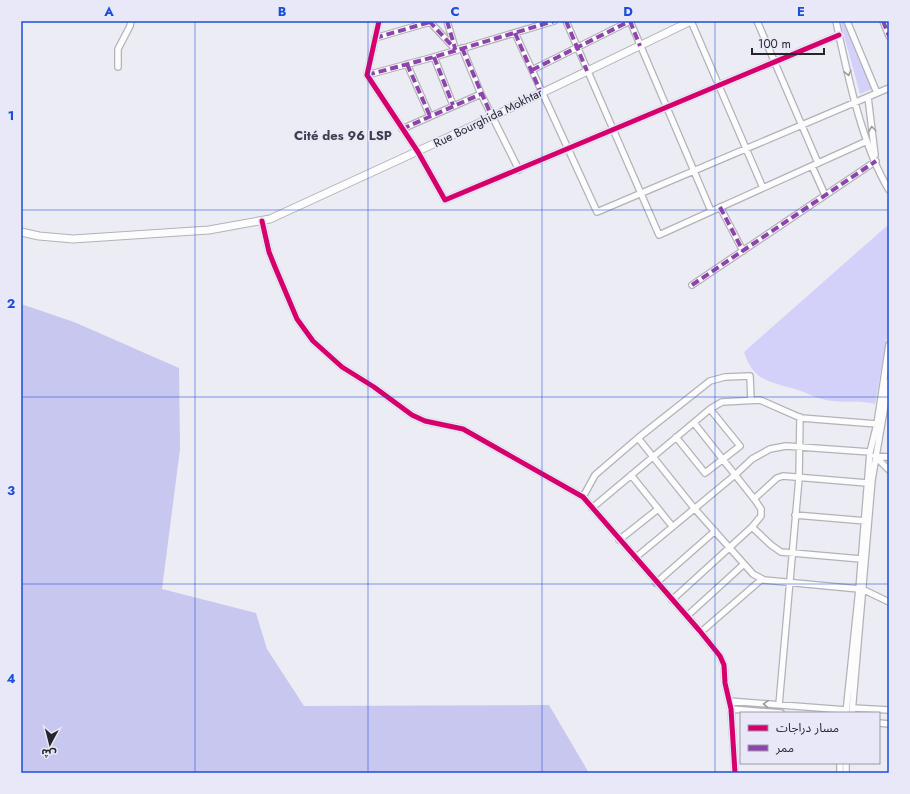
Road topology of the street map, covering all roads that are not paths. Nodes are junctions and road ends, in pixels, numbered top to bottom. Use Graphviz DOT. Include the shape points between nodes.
graph roads {
  1 [pos="130,21"];
  2 [pos="379,21"];
  3 [pos="447,21"];
  4 [pos="554,21"];
  5 [pos="566,21"];
  6 [pos="630,21"];
  7 [pos="691,21"];
  8 [pos="757,21"];
  9 [pos="836,21"];
  10 [pos="847,21"];
  11 [pos="883,21"];
  12 [pos="429,22"];
  13 [pos="888,28"];
  14 [pos="515,33"];
  15 [pos="839,35"];
  16 [pos="889,36"];
  17 [pos="375,38"];
  18 [pos="640,46"];
  19 [pos="577,48"];
  20 [pos="459,49"];
  21 [pos="434,57"];
  22 [pos="408,64"];
  23 [pos="775,64"];
  24 [pos="118,67"];
  25 [pos="532,70"];
  26 [pos="587,71"];
  27 [pos="367,75"];
  28 [pos="719,87"];
  29 [pos="889,88"];
  30 [pos="542,93"];
  31 [pos="877,93"];
  32 [pos="481,94"];
  33 [pos="868,97"];
  34 [pos="856,102"];
  35 [pos="453,105"];
  36 [pos="666,108"];
  37 [pos="430,116"];
  38 [pos="492,117"];
  39 [pos="801,125"];
  40 [pos="402,129"];
  41 [pos="614,130"];
  42 [pos="867,141"];
  43 [pos="568,149"];
  44 [pos="746,149"];
  45 [pos="418,152"];
  46 [pos="876,161"];
  47 [pos="815,164"];
  48 [pos="519,170"];
  49 [pos="693,171"];
  50 [pos="763,188"];
  51 [pos="889,190"];
  52 [pos="641,194"];
  53 [pos="825,195"];
  54 [pos="720,207"];
  55 [pos="711,212"];
  56 [pos="262,221"];
  57 [pos="21,232"];
  58 [pos="743,251"];
  59 [pos="692,285"];
  60 [pos="889,345"];
  61 [pos="889,381"];
  62 [pos="751,400"];
  63 [pos="710,409"];
  64 [pos="800,417"];
  65 [pos="694,423"];
  66 [pos="877,424"];
  67 [pos="676,437"];
  68 [pos="638,438"];
  69 [pos="799,447"];
  70 [pos="872,454"];
  71 [pos="654,456"];
  72 [pos="889,457"];
  73 [pos="722,460"];
  74 [pos="889,470"];
  75 [pos="631,475"];
  76 [pos="735,475"];
  77 [pos="799,478"];
  78 [pos="867,483"];
  79 [pos="583,497"];
  80 [pos="754,499"];
  81 [pos="592,508"];
  82 [pos="658,508"];
  83 [pos="694,508"];
  84 [pos="795,515"];
  85 [pos="866,521"];
  86 [pos="672,526"];
  87 [pos="752,527"];
  88 [pos="714,531"];
  89 [pos="619,540"];
  90 [pos="729,548"];
  91 [pos="792,553"];
  92 [pos="635,558"];
  93 [pos="861,558"];
  94 [pos="744,564"];
  95 [pos="762,579"];
  96 [pos="790,582"];
  97 [pos="656,583"];
  98 [pos="860,589"];
  99 [pos="672,600"];
  100 [pos="889,602"];
  101 [pos="686,616"];
  102 [pos="701,632"];
  103 [pos="729,701"];
  104 [pos="779,704"];
  105 [pos="731,709"];
  106 [pos="852,710"];
  107 [pos="889,710"];
  108 [pos="768,712"];
  109 [pos="846,712"];
  110 [pos="735,773"];
  1 -- 24 [label="street" via="118,49"];
  2 -- 17 [label="street"];
  3 -- 20 [label="street"];
  4 -- 14 [label="street"];
  5 -- 19 [label="street"];
  6 -- 18 [label="street"];
  6 -- 19 [label="street"];
  7 -- 18 [label="main road, Rue Bourghida Mokhtar"];
  7 -- 28 [label="street"];
  8 -- 23 [label="street"];
  9 -- 15 [label="street"];
  10 -- 31 [label="street"];
  11 -- 13 [label="street"];
  12 -- 17 [label="street"];
  12 -- 20 [label="street"];
  13 -- 16 [label="street"];
  14 -- 20 [label="street"];
  14 -- 25 [label="street"];
  15 -- 23 [label="street"];
  15 -- 34 [label="street, one-way"];
  17 -- 27 [label="street"];
  18 -- 26 [label="main road, Rue Bourghida Mokhtar"];
  18 -- 36 [label="street"];
  19 -- 25 [label="street"];
  19 -- 26 [label="street"];
  20 -- 21 [label="street"];
  20 -- 32 [label="street"];
  21 -- 22 [label="street"];
  21 -- 35 [label="street"];
  22 -- 27 [label="street"];
  22 -- 37 [label="street"];
  23 -- 28 [label="street"];
  23 -- 39 [label="street"];
  25 -- 30 [label="street"];
  26 -- 30 [label="main road, Rue Bourghida Mokhtar"];
  26 -- 41 [label="street"];
  27 -- 40 [label="street"];
  28 -- 36 [label="street"];
  28 -- 44 [label="street"];
  29 -- 31 [label="street"];
  30 -- 38 [label="main road, Rue Bourghida Mokhtar"];
  30 -- 43 [label="street"];
  31 -- 33 [label="street"];
  32 -- 35 [label="street"];
  32 -- 38 [label="street"];
  33 -- 34 [label="street"];
  46 -- 33 [label="street, one-way"];
  34 -- 39 [label="street"];
  34 -- 42 [label="street"];
  35 -- 37 [label="street"];
  36 -- 41 [label="street"];
  36 -- 49 [label="street"];
  37 -- 40 [label="street"];
  38 -- 45 [label="main road, Rue Bourghida Mokhtar"];
  38 -- 48 [label="street"];
  39 -- 44 [label="street"];
  39 -- 47 [label="street"];
  40 -- 45 [label="street"];
  41 -- 43 [label="street"];
  41 -- 52 [label="street"];
  42 -- 46 [label="street"];
  42 -- 47 [label="street"];
  43 -- 48 [label="street"];
  43 -- 52 [label="street" via="598,212"];
  44 -- 49 [label="street"];
  44 -- 50 [label="street"];
  45 -- 48 [label="street" via="445,200"];
  45 -- 56 [label="main road, Rue Bourghida Mokhtar" via="294,210"];
  46 -- 51 [label="street"];
  46 -- 53 [label="street"];
  47 -- 50 [label="street"];
  47 -- 53 [label="street"];
  49 -- 52 [label="street"];
  49 -- 55 [label="street"];
  50 -- 54 [label="street"];
  52 -- 55 [label="street" via="659,235"];
  53 -- 58 [label="street"];
  54 -- 55 [label="street"];
  54 -- 58 [label="street"];
  56 -- 57 [label="main road, Rue Bourghida Mokhtar" via="209,230 73,238"];
  56 -- 79 [label="street" via="269,252 297,319 312,340 342,367 412,415 425,421 462,429"];
  58 -- 59 [label="street"];
  60 -- 66 [label="street"];
  61 -- 70 [label="street" via="883,420"];
  62 -- 63 [label="street" via="722,402"];
  62 -- 64 [label="street" via="760,400"];
  62 -- 68 [label="street" via="750,376 725,377 710,381"];
  63 -- 65 [label="street"];
  63 -- 73 [label="street" via="740,446"];
  64 -- 66 [label="street"];
  64 -- 69 [label="street"];
  65 -- 67 [label="street"];
  65 -- 73 [label="street"];
  66 -- 70 [label="street"];
  67 -- 71 [label="street"];
  67 -- 73 [label="street" via="705,473"];
  68 -- 71 [label="street"];
  68 -- 79 [label="street" via="595,475"];
  69 -- 70 [label="street"];
  69 -- 76 [label="street" via="770,449 752,458"];
  69 -- 77 [label="street"];
  70 -- 72 [label="street"];
  70 -- 74 [label="street"];
  70 -- 78 [label="street"];
  70 -- 85 [label="street"];
  71 -- 75 [label="street"];
  71 -- 83 [label="street"];
  73 -- 76 [label="street"];
  75 -- 81 [label="street"];
  75 -- 82 [label="street"];
  76 -- 80 [label="street"];
  76 -- 83 [label="street"];
  77 -- 78 [label="street"];
  77 -- 80 [label="street" via="777,478"];
  77 -- 84 [label="street"];
  78 -- 85 [label="street"];
  79 -- 81 [label="street"];
  80 -- 87 [label="street" via="761,509 761,516"];
  81 -- 89 [label="street"];
  82 -- 86 [label="street"];
  82 -- 89 [label="street"];
  83 -- 86 [label="street"];
  83 -- 88 [label="street"];
  84 -- 85 [label="street"];
  84 -- 91 [label="street"];
  85 -- 93 [label="street"];
  85 -- 98 [label="street"];
  86 -- 92 [label="street"];
  87 -- 90 [label="street"];
  87 -- 91 [label="street" via="777,550"];
  88 -- 90 [label="street"];
  88 -- 97 [label="street"];
  89 -- 92 [label="street"];
  90 -- 94 [label="street"];
  90 -- 99 [label="street"];
  91 -- 93 [label="street"];
  91 -- 96 [label="street"];
  92 -- 97 [label="street"];
  93 -- 98 [label="street"];
  94 -- 95 [label="street"];
  94 -- 101 [label="street"];
  95 -- 96 [label="street"];
  95 -- 102 [label="street"];
  96 -- 98 [label="street"];
  96 -- 104 [label="street"];
  97 -- 99 [label="street"];
  98 -- 100 [label="street"];
  98 -- 106 [label="street"];
  98 -- 109 [label="street"];
  99 -- 101 [label="street"];
  101 -- 102 [label="street"];
  102 -- 103 [label="street" via="722,661"];
  104 -- 103 [label="street, one-way"];
  103 -- 105 [label="street"];
  104 -- 109 [label="street"];
  105 -- 108 [label="street"];
  105 -- 110 [label="street"];
  106 -- 107 [label="street"];
}
